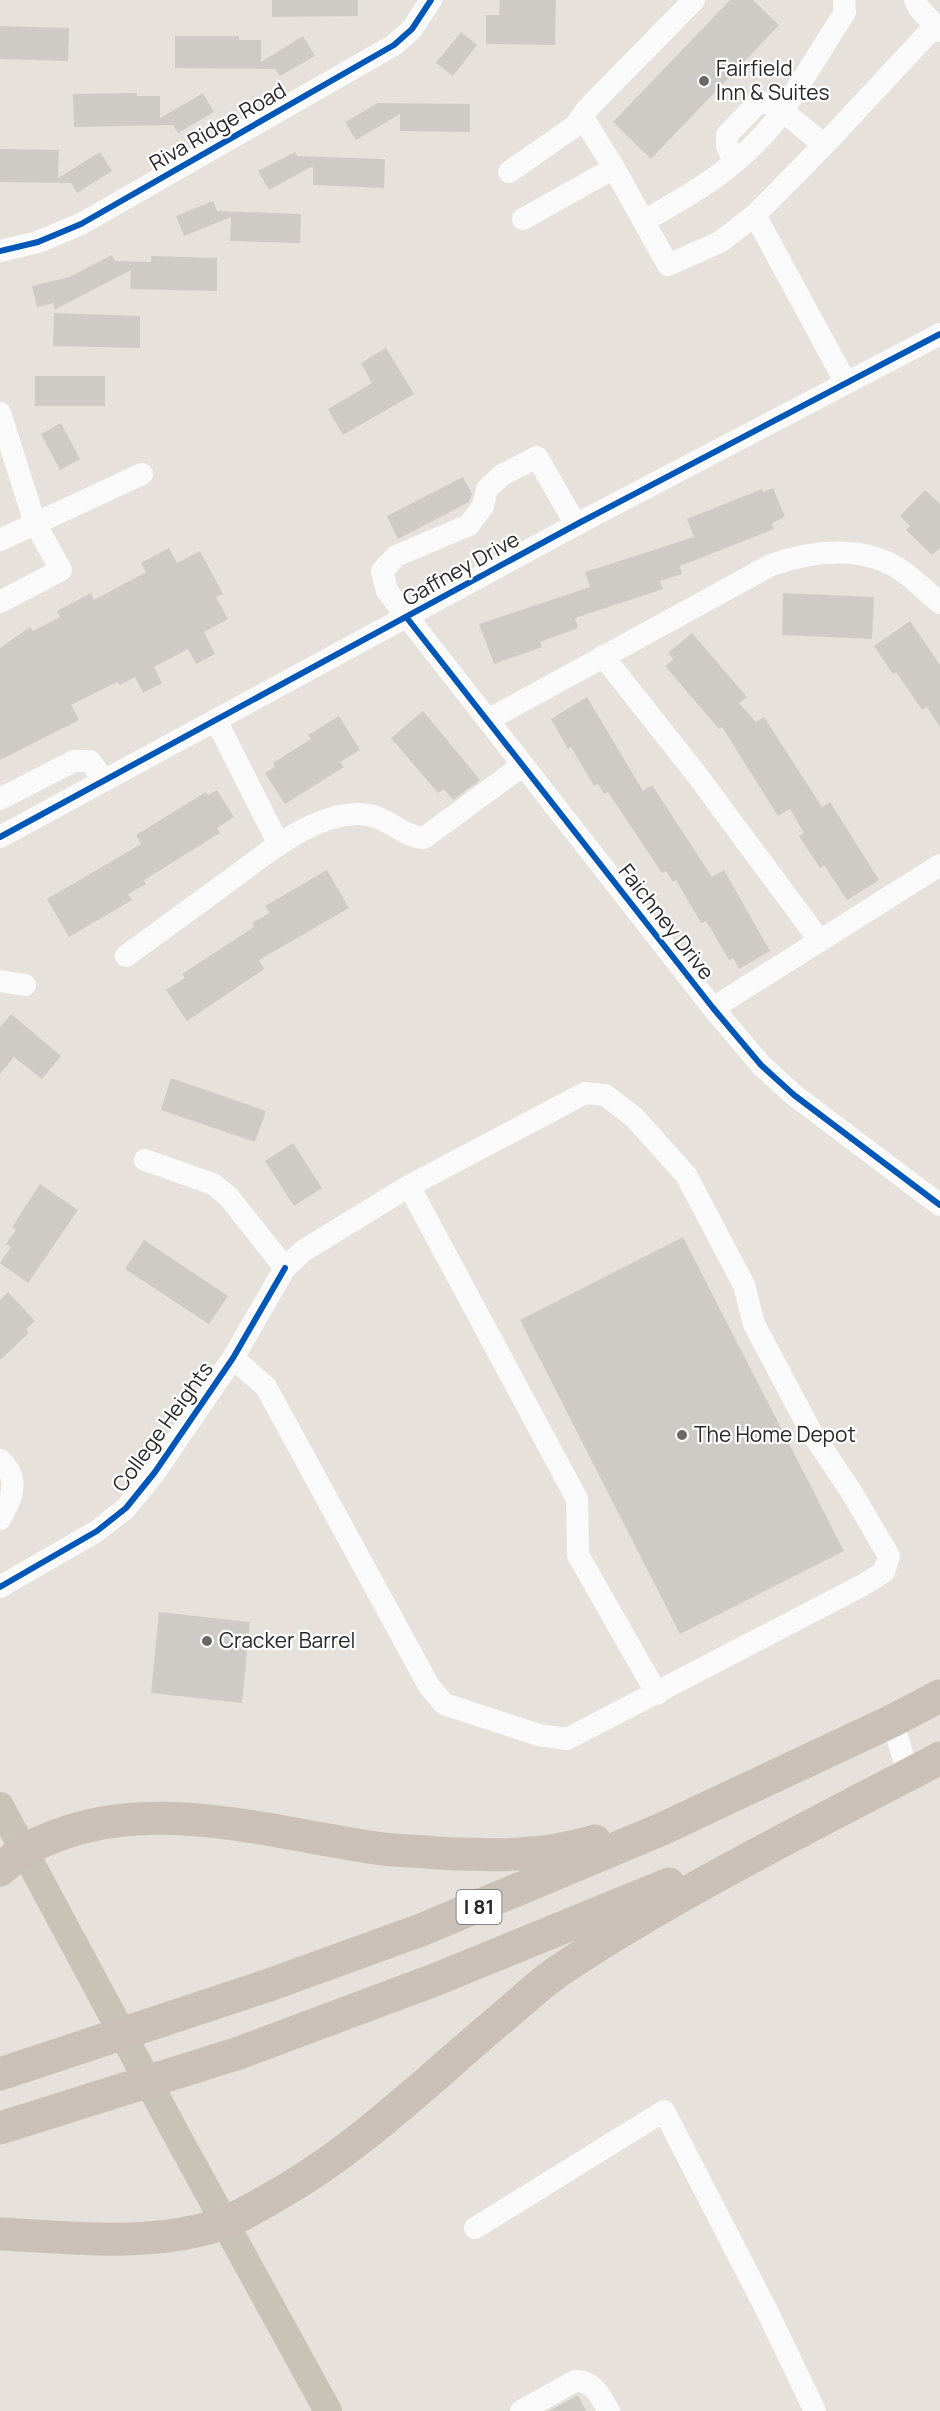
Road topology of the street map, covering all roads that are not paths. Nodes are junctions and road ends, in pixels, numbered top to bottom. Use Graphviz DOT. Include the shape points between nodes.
graph roads {
  1 [pos="431,0"];
  2 [pos="694,0"];
  3 [pos="844,0"];
  4 [pos="915,0"];
  5 [pos="938,28"];
  6 [pos="783,111"];
  7 [pos="582,116"];
  8 [pos="824,145"];
  9 [pos="614,168"];
  10 [pos="509,172"];
  11 [pos="755,215"];
  12 [pos="524,219"];
  13 [pos="644,221"];
  14 [pos="0,250"];
  15 [pos="940,334"];
  16 [pos="846,383"];
  17 [pos="0,413"];
  18 [pos="142,474"];
  19 [pos="35,524"];
  20 [pos="576,525"];
  21 [pos="0,540"];
  22 [pos="0,602"];
  23 [pos="940,603"];
  24 [pos="407,618"];
  25 [pos="603,656"];
  26 [pos="216,720"];
  27 [pos="488,720"];
  28 [pos="523,765"];
  29 [pos="104,780"];
  30 [pos="2,792"];
  31 [pos="0,837"];
  32 [pos="279,845"];
  33 [pos="940,865"];
  34 [pos="820,941"];
  35 [pos="126,956"];
  36 [pos="0,981"];
  37 [pos="25,985"];
  38 [pos="713,1008"];
  39 [pos="145,1160"];
  40 [pos="409,1186"];
  41 [pos="940,1205"];
  42 [pos="285,1268"];
  43 [pos="233,1358"];
  44 [pos="0,1460"];
  45 [pos="0,1519"];
  46 [pos="0,1587"];
  47 [pos="940,1683"];
  48 [pos="657,1694"];
  49 [pos="940,1696"];
  50 [pos="892,1721"];
  51 [pos="940,1757"];
  52 [pos="908,1772"];
  53 [pos="0,1806"];
  54 [pos="12,1860"];
  55 [pos="0,2074"];
  56 [pos="0,2128"];
  57 [pos="225,2222"];
  58 [pos="476,2228"];
  59 [pos="0,2234"];
  60 [pos="328,2411"];
  61 [pos="521,2411"];
  62 [pos="609,2411"];
  63 [pos="815,2411"];
  1 -- 14 [label="street, Riva Ridge Road" via="412,30 384,51 81,224 38,242"];
  2 -- 7 [label="street"];
  3 -- 6 [label="street" via="845,12"];
  4 -- 5 [label="street"];
  5 -- 8 [label="street"];
  6 -- 8 [label="street"];
  6 -- 13 [label="street" via="769,130 705,186"];
  7 -- 9 [label="street"];
  7 -- 10 [label="street" via="575,126"];
  8 -- 11 [label="street"];
  9 -- 12 [label="street"];
  9 -- 13 [label="street"];
  11 -- 13 [label="street" via="720,242 668,265"];
  11 -- 16 [label="street"];
  15 -- 16 [label="street, Gaffney Drive"];
  16 -- 20 [label="street, Gaffney Drive"];
  17 -- 19 [label="street"];
  18 -- 19 [label="street"];
  19 -- 21 [label="street"];
  19 -- 22 [label="street" via="61,570"];
  20 -- 24 [label="street, Gaffney Drive"];
  20 -- 24 [label="street, Faichney Drive" via="537,457 502,475 487,489 483,506 469,525 396,556 382,571 387,591"];
  23 -- 25 [label="street" via="903,572 874,556 838,552 800,555 771,565"];
  24 -- 26 [label="street, Gaffney Drive"];
  24 -- 27 [label="street, Faichney Drive"];
  25 -- 27 [label="street"];
  25 -- 34 [label="street" via="698,775"];
  26 -- 29 [label="street, Gaffney Drive"];
  26 -- 32 [label="street"];
  27 -- 28 [label="street, Faichney Drive"];
  28 -- 32 [label="street" via="424,838 416,838 381,818 358,814 330,818"];
  28 -- 38 [label="street, Faichney Drive"];
  29 -- 30 [label="street" via="90,760 74,761"];
  29 -- 31 [label="street, Gaffney Drive"];
  32 -- 35 [label="street"];
  33 -- 34 [label="street"];
  34 -- 38 [label="street"];
  36 -- 37 [label="street"];
  38 -- 41 [label="street, Faichney Drive" via="760,1065 794,1095"];
  39 -- 42 [label="street" via="213,1184 228,1196"];
  40 -- 42 [label="street, College Heights" via="303,1251"];
  40 -- 48 [label="street" via="577,1499 578,1554"];
  40 -- 48 [label="street, College Heights" via="585,1093 605,1095 634,1117 686,1174 744,1285 754,1324 810,1430 889,1556 884,1572 863,1585"];
  42 -- 43 [label="street, College Heights"];
  43 -- 46 [label="street, College Heights" via="126,1508 97,1532"];
  43 -- 48 [label="street, College Heights" via="266,1387 429,1686 444,1704 539,1735 567,1739"];
  44 -- 45 [label="street" via="9,1468 13,1495"];
  47 -- 54 [label="highway" via="650,1823 562,1851 492,1856 385,1849 172,1818 124,1819 58,1835"];
  49 -- 50 [label="highway, I 81"];
  50 -- 52 [label="street"];
  50 -- 55 [label="highway, I 81" via="663,1829 421,1930 269,1986"];
  51 -- 52 [label="highway, I 81"];
  51 -- 57 [label="highway" via="604,1941 556,1973 363,2137 295,2185"];
  52 -- 56 [label="highway, I 81" via="718,1863 437,1979 240,2053"];
  53 -- 54 [label="main road"];
  54 -- 57 [label="main road" via="52,1904"];
  57 -- 59 [label="highway" via="153,2238 66,2239"];
  57 -- 60 [label="main road"];
  58 -- 63 [label="street" via="664,2111"];
  61 -- 62 [label="street" via="575,2381 582,2381 595,2388"];
}
